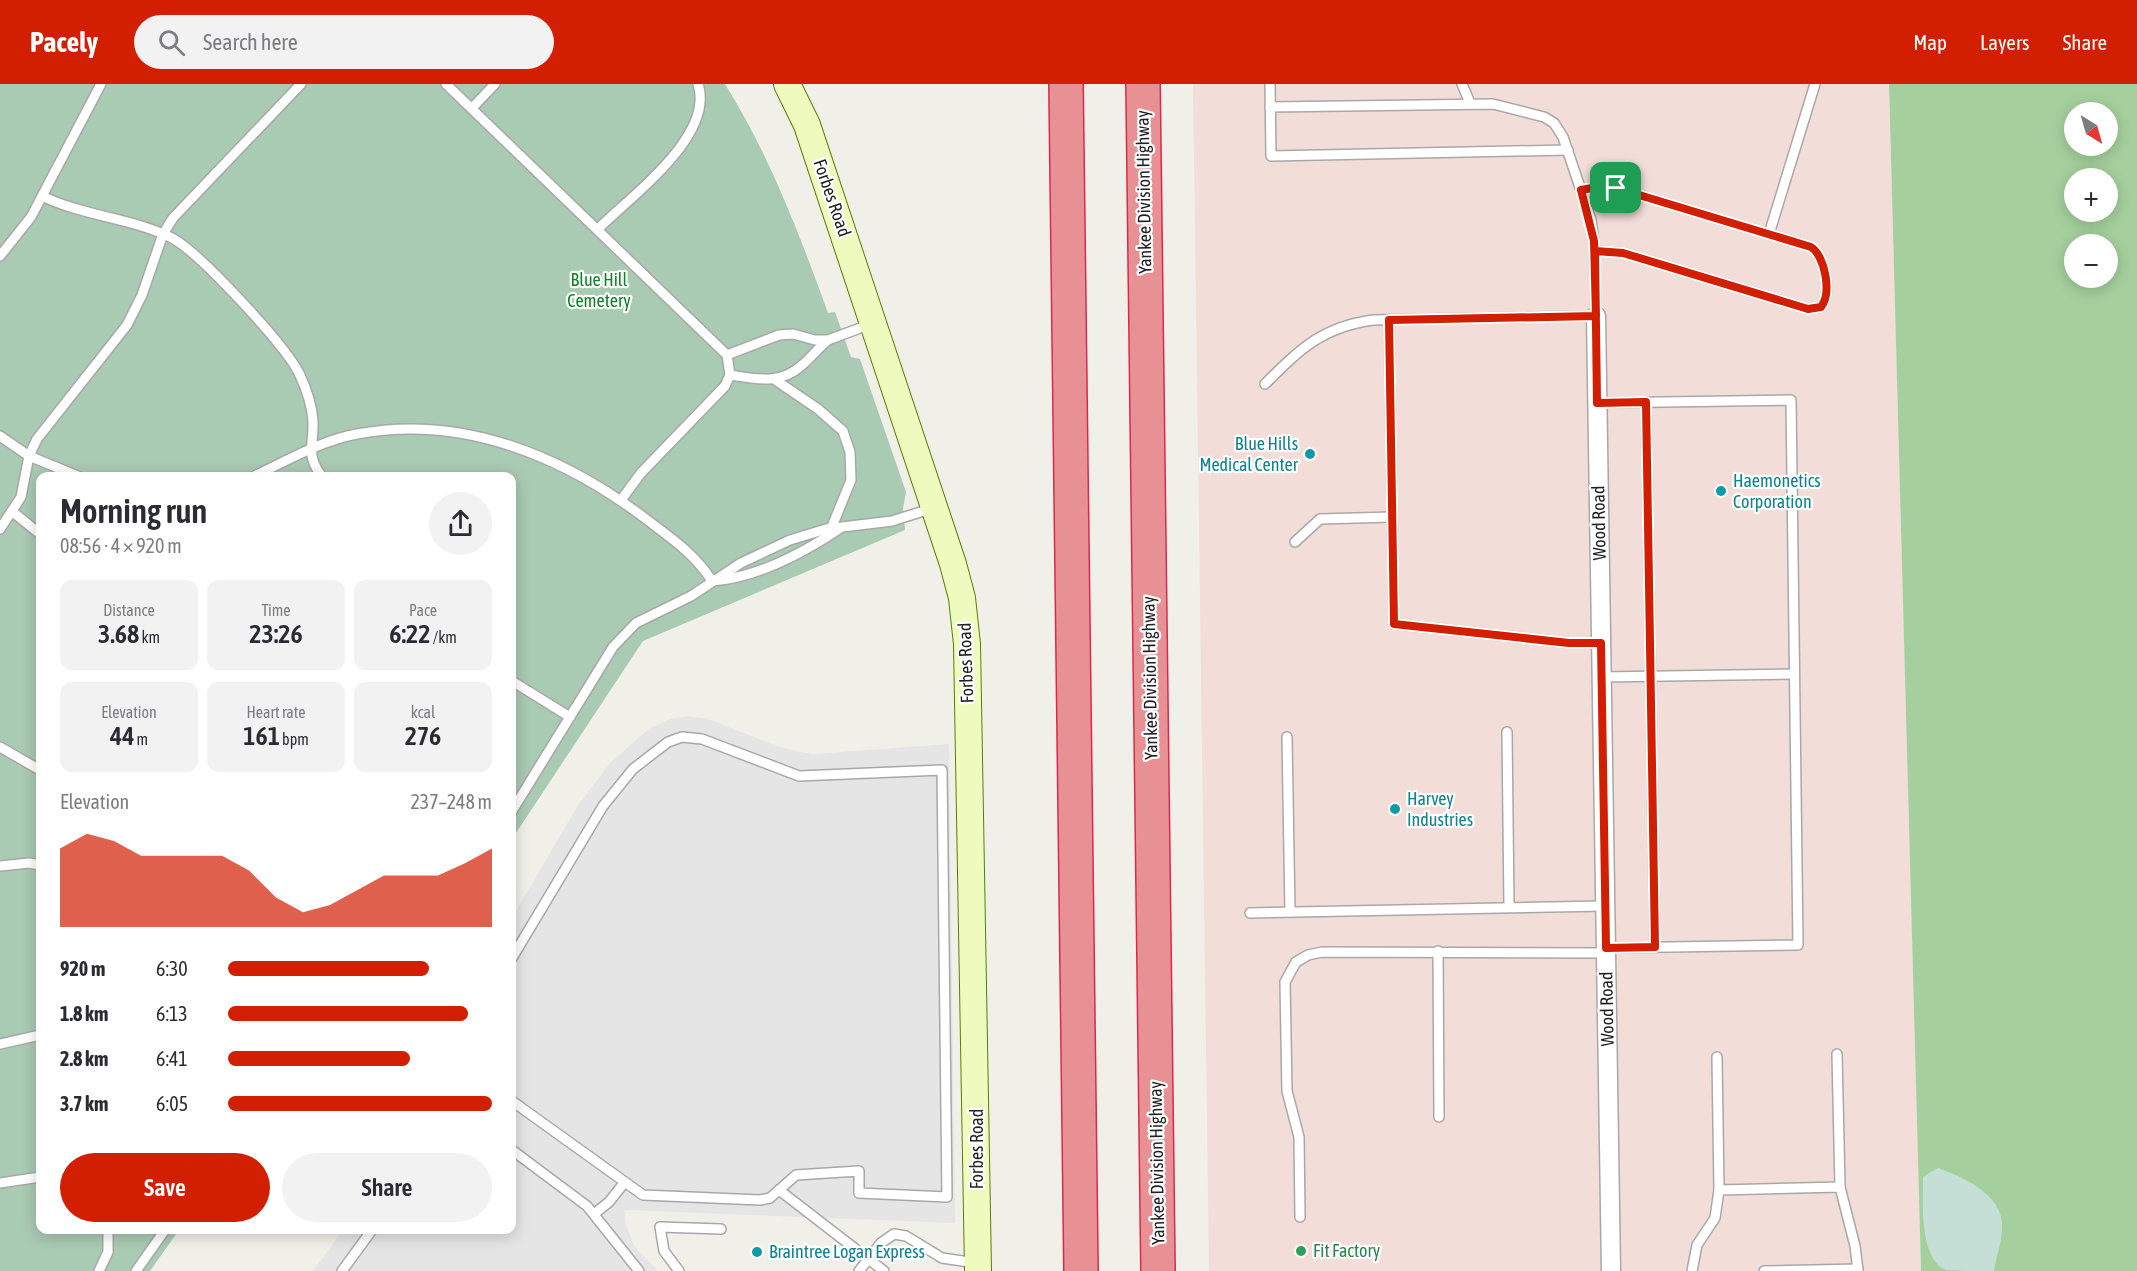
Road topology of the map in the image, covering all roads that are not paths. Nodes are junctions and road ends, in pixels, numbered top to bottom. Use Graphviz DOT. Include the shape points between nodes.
graph roads {
  1 [pos="101,84"];
  2 [pos="301,84"];
  3 [pos="446,84"];
  4 [pos="495,84"];
  5 [pos="698,84"];
  6 [pos="787,84"];
  7 [pos="1066,84"];
  8 [pos="1143,84"];
  9 [pos="1270,84"];
  10 [pos="1462,84"];
  11 [pos="1815,84"];
  12 [pos="1470,104"];
  13 [pos="1270,107"];
  14 [pos="472,108"];
  15 [pos="1568,150"];
  16 [pos="1581,190"];
  17 [pos="42,196"];
  18 [pos="598,230"];
  19 [pos="163,234"];
  20 [pos="1769,234"];
  21 [pos="1595,251"];
  22 [pos="0,256"];
  23 [pos="1596,316"];
  24 [pos="1389,320"];
  25 [pos="874,323"];
  26 [pos="828,340"];
  27 [pos="728,356"];
  28 [pos="730,375"];
  29 [pos="774,379"];
  30 [pos="1264,384"];
  31 [pos="1646,402"];
  32 [pos="1597,403"];
  33 [pos="0,436"];
  34 [pos="310,448"];
  35 [pos="29,456"];
  36 [pos="68,472"];
  37 [pos="262,472"];
  38 [pos="319,472"];
  39 [pos="621,500"];
  40 [pos="935,508"];
  41 [pos="13,512"];
  42 [pos="1392,517"];
  43 [pos="836,528"];
  44 [pos="0,529"];
  45 [pos="36,531"];
  46 [pos="1295,542"];
  47 [pos="712,581"];
  48 [pos="1601,643"];
  49 [pos="1794,674"];
  50 [pos="1651,676"];
  51 [pos="1602,677"];
  52 [pos="516,683"];
  53 [pos="570,717"];
  54 [pos="1507,732"];
  55 [pos="1287,737"];
  56 [pos="0,747"];
  57 [pos="36,768"];
  58 [pos="516,805"];
  59 [pos="36,864"];
  60 [pos="0,866"];
  61 [pos="1605,906"];
  62 [pos="1509,907"];
  63 [pos="1290,912"];
  64 [pos="1250,913"];
  65 [pos="1655,947"];
  66 [pos="516,951"];
  67 [pos="1437,951"];
  68 [pos="1606,951"];
  69 [pos="36,1036"];
  70 [pos="0,1044"];
  71 [pos="1837,1054"];
  72 [pos="1717,1057"];
  73 [pos="516,1104"];
  74 [pos="1439,1117"];
  75 [pos="516,1153"];
  76 [pos="36,1178"];
  77 [pos="0,1183"];
  78 [pos="624,1183"];
  79 [pos="1840,1187"];
  80 [pos="779,1190"];
  81 [pos="1719,1190"];
  82 [pos="594,1214"];
  83 [pos="1300,1217"];
  84 [pos="721,1229"];
  85 [pos="108,1234"];
  86 [pos="162,1234"];
  87 [pos="369,1234"];
  88 [pos="869,1259"];
  89 [pos="978,1267"];
  90 [pos="1858,1270"];
  91 [pos="99,1271"];
  92 [pos="136,1271"];
  93 [pos="342,1271"];
  94 [pos="639,1271"];
  95 [pos="679,1271"];
  96 [pos="860,1271"];
  97 [pos="884,1271"];
  98 [pos="1081,1271"];
  99 [pos="1158,1271"];
  100 [pos="1611,1271"];
  101 [pos="1692,1271"];
  102 [pos="1764,1271"];
  1 -- 17 [label="lane"];
  2 -- 19 [label="lane" via="179,211"];
  3 -- 14 [label="lane"];
  4 -- 14 [label="lane"];
  5 -- 18 [label="lane" via="701,110 688,137"];
  6 -- 25 [label="street, Forbes Road" via="807,125"];
  7 -- 98 [label="highway"];
  8 -- 99 [label="highway, Yankee Division Highway"];
  9 -- 13 [label="lane"];
  10 -- 12 [label="lane"];
  11 -- 20 [label="lane"];
  12 -- 13 [label="lane"];
  12 -- 15 [label="lane" via="1500,105 1544,117 1561,132"];
  13 -- 15 [label="lane" via="1271,156"];
  14 -- 18 [label="lane"];
  15 -- 16 [label="lane"];
  16 -- 20 [label="lane" via="1616,188"];
  16 -- 21 [label="lane" via="1591,220"];
  17 -- 19 [label="lane"];
  17 -- 22 [label="lane"];
  18 -- 27 [label="lane"];
  19 -- 34 [label="lane" via="196,257 293,363 304,384 313,419"];
  19 -- 35 [label="lane" via="127,325 42,430"];
  20 -- 21 [label="lane" via="1811,247 1820,255 1826,294 1821,307 1808,309 1623,253"];
  21 -- 23 [label="lane"];
  23 -- 24 [label="lane"];
  23 -- 32 [label="street, Wood Road"];
  24 -- 30 [label="lane" via="1355,323 1323,333"];
  24 -- 42 [label="lane"];
  25 -- 26 [label="lane"];
  25 -- 40 [label="street, Forbes Road"];
  26 -- 27 [label="lane" via="786,334"];
  26 -- 29 [label="lane" via="799,368"];
  27 -- 28 [label="lane"];
  28 -- 29 [label="lane"];
  28 -- 39 [label="lane" via="721,391 641,473"];
  29 -- 43 [label="lane" via="843,431 850,452 851,480"];
  31 -- 32 [label="lane"];
  31 -- 49 [label="lane" via="1791,400"];
  31 -- 50 [label="lane"];
  32 -- 48 [label="street, Wood Road"];
  33 -- 35 [label="lane"];
  34 -- 37 [label="lane"];
  34 -- 38 [label="lane"];
  34 -- 39 [label="lane" via="376,431 458,431 523,449 591,481"];
  35 -- 36 [label="lane"];
  35 -- 41 [label="lane" via="24,490"];
  39 -- 47 [label="lane" via="686,549"];
  40 -- 43 [label="lane" via="892,520"];
  40 -- 89 [label="street, Forbes Road" via="960,590 966,644"];
  41 -- 44 [label="lane"];
  41 -- 45 [label="lane"];
  42 -- 46 [label="lane" via="1320,519"];
  42 -- 48 [label="lane" via="1394,624"];
  43 -- 47 [label="lane" via="790,540"];
  43 -- 47 [label="lane" via="808,548 745,575"];
  47 -- 53 [label="lane" via="627,630"];
  48 -- 51 [label="street, Wood Road"];
  49 -- 50 [label="lane"];
  49 -- 65 [label="lane" via="1798,945"];
  50 -- 51 [label="lane"];
  50 -- 65 [label="lane"];
  51 -- 61 [label="street, Wood Road"];
  52 -- 53 [label="lane"];
  53 -- 58 [label="lane"];
  54 -- 62 [label="lane"];
  55 -- 63 [label="lane"];
  56 -- 57 [label="lane"];
  59 -- 60 [label="lane"];
  61 -- 62 [label="lane"];
  61 -- 68 [label="street, Wood Road"];
  62 -- 63 [label="lane"];
  63 -- 64 [label="lane"];
  65 -- 68 [label="lane"];
  66 -- 80 [label="lane" via="607,799 643,759 668,742 682,737 702,739 799,776 942,770 947,1197 859,1193 859,1171 804,1173 790,1178"];
  67 -- 68 [label="lane"];
  67 -- 74 [label="lane"];
  67 -- 83 [label="lane" via="1317,952 1299,959 1290,969 1285,982 1287,1091 1299,1132"];
  68 -- 100 [label="street, Wood Road"];
  69 -- 70 [label="lane"];
  71 -- 79 [label="lane"];
  72 -- 81 [label="lane"];
  73 -- 78 [label="lane"];
  75 -- 82 [label="lane"];
  76 -- 77 [label="lane"];
  78 -- 80 [label="lane" via="649,1196 760,1200"];
  78 -- 82 [label="lane"];
  79 -- 81 [label="lane"];
  79 -- 90 [label="lane"];
  80 -- 88 [label="lane"];
  81 -- 101 [label="lane" via="1715,1218 1697,1245"];
  82 -- 94 [label="lane"];
  84 -- 95 [label="lane" via="660,1227 664,1251"];
  85 -- 91 [label="lane" via="108,1252"];
  86 -- 92 [label="lane"];
  87 -- 93 [label="lane"];
  88 -- 89 [label="lane" via="887,1238 900,1234 942,1258"];
  88 -- 96 [label="lane"];
  88 -- 97 [label="lane"];
  90 -- 102 [label="lane"];
}
